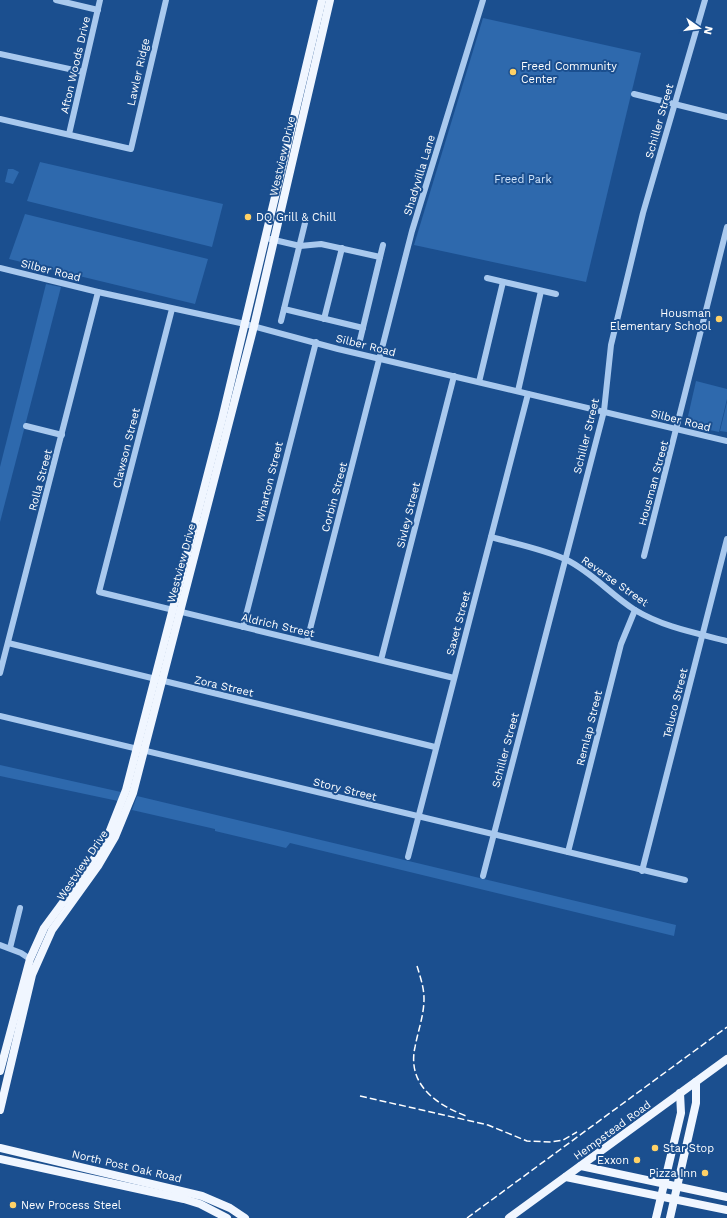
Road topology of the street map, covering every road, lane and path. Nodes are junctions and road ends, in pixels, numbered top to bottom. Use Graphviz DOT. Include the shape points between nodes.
graph roads {
  1 [pos="56,0"];
  2 [pos="100,0"];
  3 [pos="166,0"];
  4 [pos="322,0"];
  5 [pos="330,0"];
  6 [pos="483,0"];
  7 [pos="704,0"];
  8 [pos="98,10"];
  9 [pos="0,54"];
  10 [pos="83,72"];
  11 [pos="634,94"];
  12 [pos="674,104"];
  13 [pos="727,117"];
  14 [pos="0,119"];
  15 [pos="298,119"];
  16 [pos="69,134"];
  17 [pos="305,223"];
  18 [pos="727,227"];
  19 [pos="270,239"];
  20 [pos="383,245"];
  21 [pos="300,246"];
  22 [pos="342,248"];
  23 [pos="380,257"];
  24 [pos="0,268"];
  25 [pos="487,278"];
  26 [pos="503,282"];
  27 [pos="542,291"];
  28 [pos="98,292"];
  29 [pos="556,294"];
  30 [pos="172,309"];
  31 [pos="284,309"];
  32 [pos="324,319"];
  33 [pos="281,321"];
  34 [pos="245,324"];
  35 [pos="254,326"];
  36 [pos="363,328"];
  37 [pos="360,340"];
  38 [pos="316,342"];
  39 [pos="380,358"];
  40 [pos="454,376"];
  41 [pos="479,382"];
  42 [pos="518,391"];
  43 [pos="528,394"];
  44 [pos="604,411"];
  45 [pos="226,420"];
  46 [pos="26,426"];
  47 [pos="677,429"];
  48 [pos="62,435"];
  49 [pos="727,441"];
  50 [pos="491,537"];
  51 [pos="727,539"];
  52 [pos="644,556"];
  53 [pos="565,560"];
  54 [pos="99,592"];
  55 [pos="635,610"];
  56 [pos="176,611"];
  57 [pos="243,627"];
  58 [pos="703,635"];
  59 [pos="307,641"];
  60 [pos="727,641"];
  61 [pos="8,643"];
  62 [pos="381,660"];
  63 [pos="0,673"];
  64 [pos="454,678"];
  65 [pos="158,679"];
  66 [pos="0,716"];
  67 [pos="436,747"];
  68 [pos="140,750"];
  69 [pos="418,818"];
  70 [pos="494,834"];
  71 [pos="568,852"];
  72 [pos="408,857"];
  73 [pos="642,871"];
  74 [pos="483,876"];
  75 [pos="685,880"];
  76 [pos="20,908"];
  77 [pos="0,945"];
  78 [pos="10,948"];
  79 [pos="30,959"];
  80 [pos="727,1059"];
  81 [pos="0,1071"];
  82 [pos="696,1082"];
  83 [pos="680,1093"];
  84 [pos="0,1110"];
  85 [pos="675,1138"];
  86 [pos="688,1139"];
  87 [pos="0,1148"];
  88 [pos="0,1159"];
  89 [pos="581,1166"];
  90 [pos="566,1177"];
  91 [pos="664,1182"];
  92 [pos="679,1185"];
  93 [pos="661,1196"];
  94 [pos="727,1197"];
  95 [pos="675,1198"];
  96 [pos="727,1210"];
  97 [pos="227,1218"];
  98 [pos="245,1218"];
  99 [pos="509,1218"];
  100 [pos="656,1218"];
  101 [pos="670,1218"];
  1 -- 8 [label="street"];
  2 -- 8 [label="street, Afton Woods Drive"];
  3 -- 16 [label="street, Lawler Ridge" via="131,149"];
  4 -- 15 [label="main road, Westview Drive"];
  5 -- 15 [label="main road, Westview Drive"];
  6 -- 39 [label="street, Shadyvilla Lane" via="412,231"];
  7 -- 12 [label="street, Schiller Street"];
  8 -- 10 [label="street, Afton Woods Drive"];
  9 -- 10 [label="street"];
  10 -- 16 [label="street, Afton Woods Drive"];
  11 -- 12 [label="street"];
  12 -- 13 [label="street"];
  12 -- 44 [label="street, Schiller Street" via="643,213 611,345"];
  14 -- 16 [label="street"];
  15 -- 19 [label="main road, Westview Drive"];
  17 -- 21 [label="street"];
  18 -- 47 [label="street, Housman Street"];
  19 -- 21 [label="street"];
  19 -- 34 [label="main road, Westview Drive"];
  19 -- 35 [label="main road, Westview Drive"];
  20 -- 23 [label="street"];
  21 -- 22 [label="street" via="321,244"];
  21 -- 31 [label="street"];
  22 -- 23 [label="street"];
  22 -- 32 [label="street"];
  23 -- 36 [label="street"];
  24 -- 28 [label="street, Silber Road"];
  25 -- 26 [label="street"];
  26 -- 27 [label="street"];
  26 -- 41 [label="street"];
  27 -- 29 [label="street"];
  27 -- 42 [label="street"];
  28 -- 30 [label="street, Silber Road"];
  28 -- 48 [label="street, Rolla Street"];
  30 -- 34 [label="street, Silber Road"];
  30 -- 54 [label="street, Clawson Street"];
  31 -- 32 [label="street"];
  31 -- 33 [label="street"];
  32 -- 36 [label="street"];
  34 -- 35 [label="street, Silber Road"];
  34 -- 45 [label="main road, Westview Drive"];
  35 -- 38 [label="street, Silber Road"];
  35 -- 45 [label="main road, Westview Drive"];
  36 -- 37 [label="street"];
  38 -- 39 [label="street, Silber Road"];
  38 -- 57 [label="street, Wharton Street"];
  39 -- 40 [label="street, Silber Road"];
  39 -- 59 [label="street, Corbin Street"];
  40 -- 41 [label="street, Silber Road"];
  40 -- 62 [label="street, Sivley Street"];
  41 -- 42 [label="street, Silber Road"];
  42 -- 43 [label="street, Silber Road"];
  43 -- 44 [label="street, Silber Road"];
  43 -- 50 [label="street, Saxet Street"];
  44 -- 47 [label="street, Silber Road"];
  44 -- 53 [label="street, Schiller Street"];
  45 -- 56 [label="main road, Westview Drive"];
  46 -- 48 [label="street"];
  47 -- 49 [label="street, Silber Road"];
  47 -- 52 [label="street, Housman Street"];
  48 -- 61 [label="street, Rolla Street"];
  50 -- 53 [label="street, Reverse Street" via="550,553"];
  50 -- 64 [label="street, Saxet Street"];
  51 -- 58 [label="street, Teluco Street"];
  53 -- 55 [label="street, Reverse Street" via="593,576"];
  53 -- 70 [label="street, Schiller Street"];
  54 -- 56 [label="street, Aldrich Street"];
  55 -- 58 [label="street, Reverse Street" via="672,627"];
  55 -- 71 [label="street, Remlap Street" via="621,644"];
  56 -- 57 [label="street, Aldrich Street"];
  56 -- 65 [label="main road, Westview Drive"];
  57 -- 59 [label="street, Aldrich Street"];
  58 -- 60 [label="street, Reverse Street"];
  58 -- 73 [label="street, Teluco Street"];
  59 -- 62 [label="street, Aldrich Street"];
  61 -- 63 [label="street, Rolla Street"];
  61 -- 65 [label="street, Zora Street"];
  62 -- 64 [label="street, Aldrich Street"];
  64 -- 67 [label="street, Saxet Street"];
  65 -- 67 [label="street, Zora Street"];
  65 -- 68 [label="main road, Westview Drive"];
  66 -- 68 [label="street, Story Street"];
  67 -- 69 [label="street, Saxet Street"];
  68 -- 69 [label="street, Story Street"];
  68 -- 79 [label="main road, Westview Drive" via="109,834 89,867 44,928"];
  68 -- 84 [label="main road, Westview Drive" via="133,793 115,837 98,866 52,930 37,960"];
  69 -- 70 [label="street, Story Street"];
  69 -- 72 [label="street, Saxet Street"];
  70 -- 71 [label="street, Story Street"];
  70 -- 74 [label="street, Schiller Street"];
  71 -- 73 [label="street, Story Street"];
  73 -- 75 [label="street, Story Street"];
  76 -- 78 [label="street"];
  77 -- 78 [label="street"];
  78 -- 79 [label="street"];
  79 -- 81 [label="main road, Westview Drive"];
  80 -- 82 [label="main road, Hempstead Road"];
  82 -- 83 [label="main road, Hempstead Road"];
  82 -- 86 [label="main road" via="696,1103"];
  83 -- 85 [label="main road" via="681,1113"];
  83 -- 89 [label="main road, Hempstead Road"];
  85 -- 86 [label="main road"];
  85 -- 91 [label="main road"];
  86 -- 92 [label="main road"];
  87 -- 98 [label="main road, North Post Oak Road" via="187,1192 230,1208"];
  88 -- 97 [label="main road, North Post Oak Road" via="184,1199"];
  89 -- 90 [label="main road, Hempstead Road"];
  89 -- 91 [label="main road"];
  90 -- 93 [label="main road"];
  90 -- 99 [label="main road, Hempstead Road"];
  91 -- 92 [label="main road"];
  91 -- 93 [label="main road"];
  92 -- 94 [label="main road"];
  92 -- 95 [label="main road"];
  93 -- 95 [label="main road"];
  93 -- 100 [label="main road"];
  95 -- 96 [label="main road"];
  95 -- 101 [label="main road"];
}
